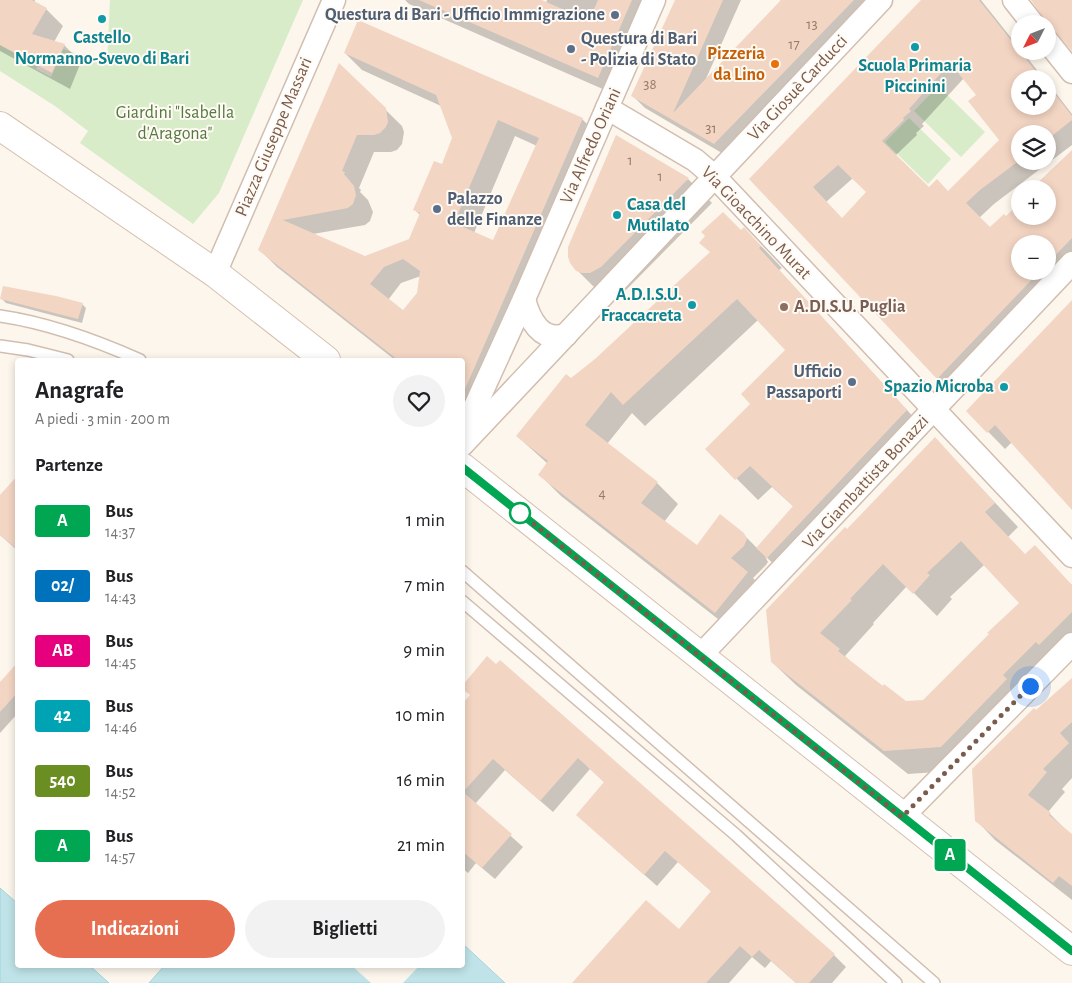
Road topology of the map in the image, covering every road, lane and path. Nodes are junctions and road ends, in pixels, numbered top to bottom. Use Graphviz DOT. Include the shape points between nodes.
graph roads {
  1 [pos="334,0"];
  2 [pos="654,0"];
  3 [pos="881,0"];
  4 [pos="1015,2"];
  5 [pos="1026,15"];
  6 [pos="1056,52"];
  7 [pos="1072,72"];
  8 [pos="607,108"];
  9 [pos="0,126"];
  10 [pos="715,177"];
  11 [pos="1072,263"];
  12 [pos="215,273"];
  13 [pos="524,299"];
  14 [pos="0,316"];
  15 [pos="566,335"];
  16 [pos="0,346"];
  17 [pos="60,358"];
  18 [pos="135,358"];
  19 [pos="323,358"];
  20 [pos="933,410"];
  21 [pos="465,428"];
  22 [pos="465,442"];
  23 [pos="465,469"];
  24 [pos="1072,556"];
  25 [pos="465,574"];
  26 [pos="465,603"];
  27 [pos="1072,644"];
  28 [pos="700,656"];
  29 [pos="902,817"];
  30 [pos="1072,951"];
  31 [pos="896,983"];
  32 [pos="934,983"];
  1 -- 12 [label="street, Piazza Giuseppe Massari"];
  2 -- 8 [label="street, Via Alfredo Oriani"];
  3 -- 10 [label="street, Via Giosuè Carducci"];
  4 -- 5 [label="street"];
  6 -- 7 [label="street"];
  8 -- 10 [label="street, Via Gioacchino Murat" via="695,160"];
  8 -- 13 [label="street, Via Alfredo Oriani"];
  9 -- 12 [label="main road"];
  10 -- 15 [label="street, Via Giosuè Carducci"];
  10 -- 20 [label="street, Via Gioacchino Murat"];
  11 -- 20 [label="street, Via Giambattista Bonazzi"];
  12 -- 19 [label="main road"];
  13 -- 15 [label="street" via="528,315 538,328 549,336"];
  13 -- 21 [label="street, Via Alfredo Oriani"];
  14 -- 18 [label="lane" via="84,337"];
  15 -- 22 [label="street, Via Giosuè Carducci"];
  16 -- 17 [label="lane"];
  20 -- 24 [label="street, Via Gioacchino Murat"];
  20 -- 28 [label="street, Via Giambattista Bonazzi"];
  23 -- 28 [label="main road"];
  25 -- 32 [label="lane"];
  26 -- 31 [label="lane" via="736,836"];
  27 -- 29 [label="street"];
  28 -- 29 [label="main road"];
  29 -- 30 [label="main road"];
}
